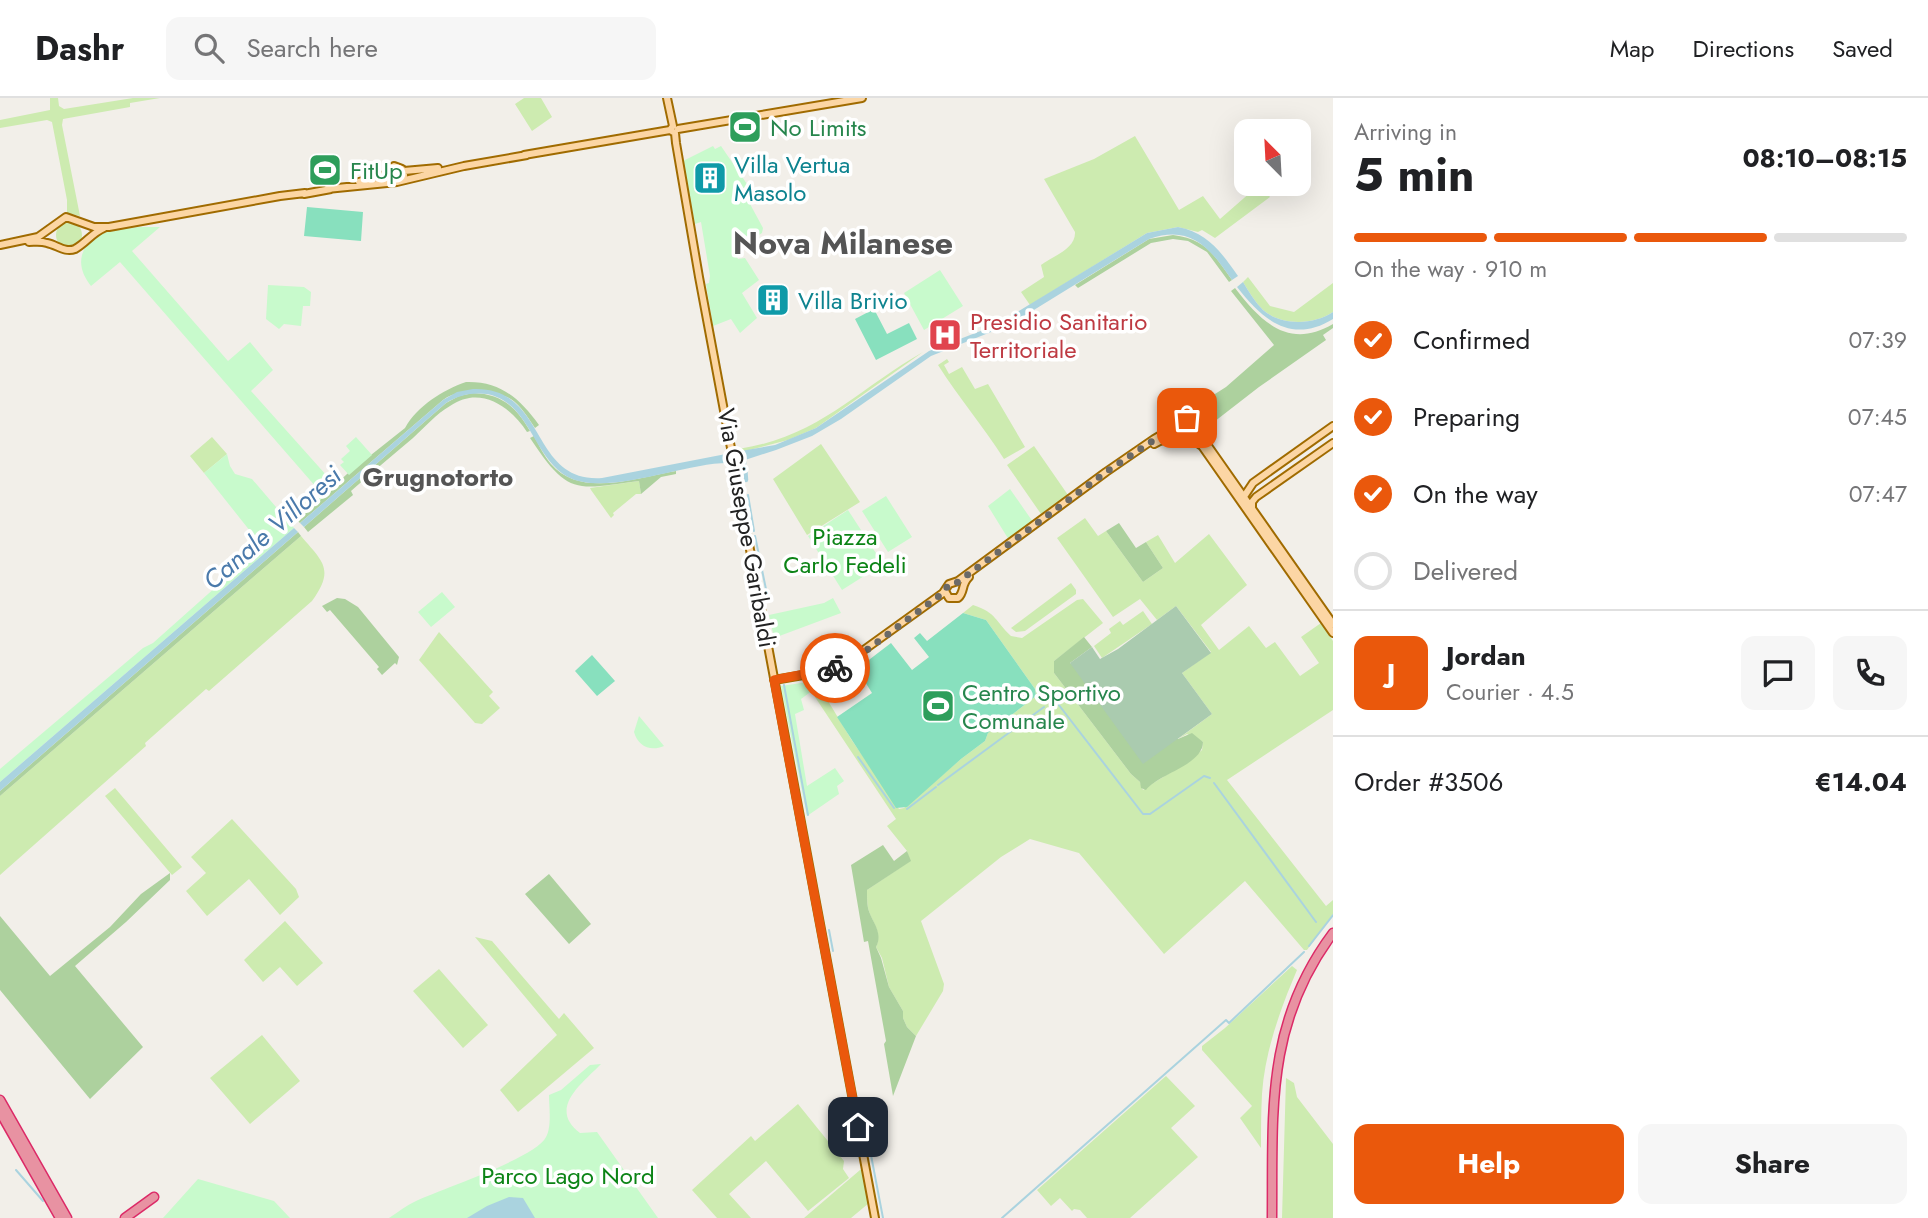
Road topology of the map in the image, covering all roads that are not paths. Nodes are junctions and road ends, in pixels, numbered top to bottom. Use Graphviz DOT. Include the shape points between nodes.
graph roads {
  1 [pos="667,98"];
  2 [pos="862,98"];
  3 [pos="674,130"];
  4 [pos="464,166"];
  5 [pos="404,171"];
  6 [pos="388,174"];
  7 [pos="402,179"];
  8 [pos="394,182"];
  9 [pos="327,190"];
  10 [pos="79,221"];
  11 [pos="54,225"];
  12 [pos="109,227"];
  13 [pos="19,242"];
  14 [pos="82,243"];
  15 [pos="0,245"];
  16 [pos="58,246"];
  17 [pos="1184,421"];
  18 [pos="1333,426"];
  19 [pos="1204,433"];
  20 [pos="1190,438"];
  21 [pos="1333,443"];
  22 [pos="1251,485"];
  23 [pos="1233,487"];
  24 [pos="1243,498"];
  25 [pos="1256,498"];
  26 [pos="1251,512"];
  27 [pos="954,583"];
  28 [pos="962,589"];
  29 [pos="945,591"];
  30 [pos="949,598"];
  31 [pos="1333,624"];
  32 [pos="1333,633"];
  33 [pos="856,657"];
  34 [pos="837,672"];
  35 [pos="774,680"];
  36 [pos="1333,933"];
  37 [pos="1333,942"];
  38 [pos="0,1100"];
  39 [pos="0,1112"];
  40 [pos="154,1197"];
  41 [pos="139,1208"];
  42 [pos="151,1208"];
  43 [pos="60,1218"];
  44 [pos="67,1218"];
  45 [pos="125,1218"];
  46 [pos="875,1218"];
  47 [pos="1272,1218"];
  48 [pos="1277,1218"];
  1 -- 3 [label="main road, Via Giuseppe Garibaldi"];
  2 -- 3 [label="main road"];
  3 -- 4 [label="main road"];
  3 -- 35 [label="main road, Via Giuseppe Garibaldi"];
  4 -- 5 [label="main road"];
  4 -- 7 [label="main road"];
  5 -- 6 [label="main road" via="394,166"];
  5 -- 7 [label="main road"];
  6 -- 8 [label="main road"];
  6 -- 9 [label="main road"];
  7 -- 8 [label="main road"];
  8 -- 9 [label="main road"];
  9 -- 12 [label="main road"];
  10 -- 11 [label="main road" via="66,217"];
  10 -- 12 [label="main road"];
  10 -- 14 [label="main road" via="85,230"];
  11 -- 13 [label="main road" via="42,235"];
  11 -- 16 [label="main road" via="52,237"];
  12 -- 14 [label="main road"];
  13 -- 15 [label="main road"];
  13 -- 16 [label="main road"];
  14 -- 16 [label="main road" via="71,250"];
  17 -- 19 [label="main road" via="1200,417"];
  17 -- 20 [label="main road" via="1182,430"];
  17 -- 27 [label="main road"];
  18 -- 22 [label="main road"];
  19 -- 20 [label="main road"];
  19 -- 23 [label="main road"];
  20 -- 23 [label="main road" via="1202,446"];
  20 -- 28 [label="main road" via="1168,437 1150,446 965,580"];
  21 -- 25 [label="main road"];
  22 -- 23 [label="main road"];
  22 -- 24 [label="main road"];
  23 -- 24 [label="main road"];
  23 -- 26 [label="main road"];
  24 -- 25 [label="main road"];
  24 -- 26 [label="main road"];
  25 -- 26 [label="main road"];
  26 -- 31 [label="main road"];
  26 -- 32 [label="main road"];
  27 -- 28 [label="main road"];
  27 -- 29 [label="main road"];
  28 -- 30 [label="main road" via="958,598"];
  29 -- 30 [label="main road"];
  29 -- 33 [label="main road"];
  30 -- 34 [label="main road" via="939,600"];
  33 -- 34 [label="main road"];
  33 -- 35 [label="main road" via="829,670"];
  34 -- 35 [label="main road"];
  35 -- 46 [label="main road, Via Giuseppe Garibaldi"];
  36 -- 47 [label="highway" via="1300,989 1281,1044 1274,1095"];
  37 -- 48 [label="highway" via="1301,999 1284,1055"];
  38 -- 44 [label="highway"];
  39 -- 43 [label="highway"];
  40 -- 41 [label="highway"];
  41 -- 42 [label="highway"];
  41 -- 45 [label="highway"];
}
